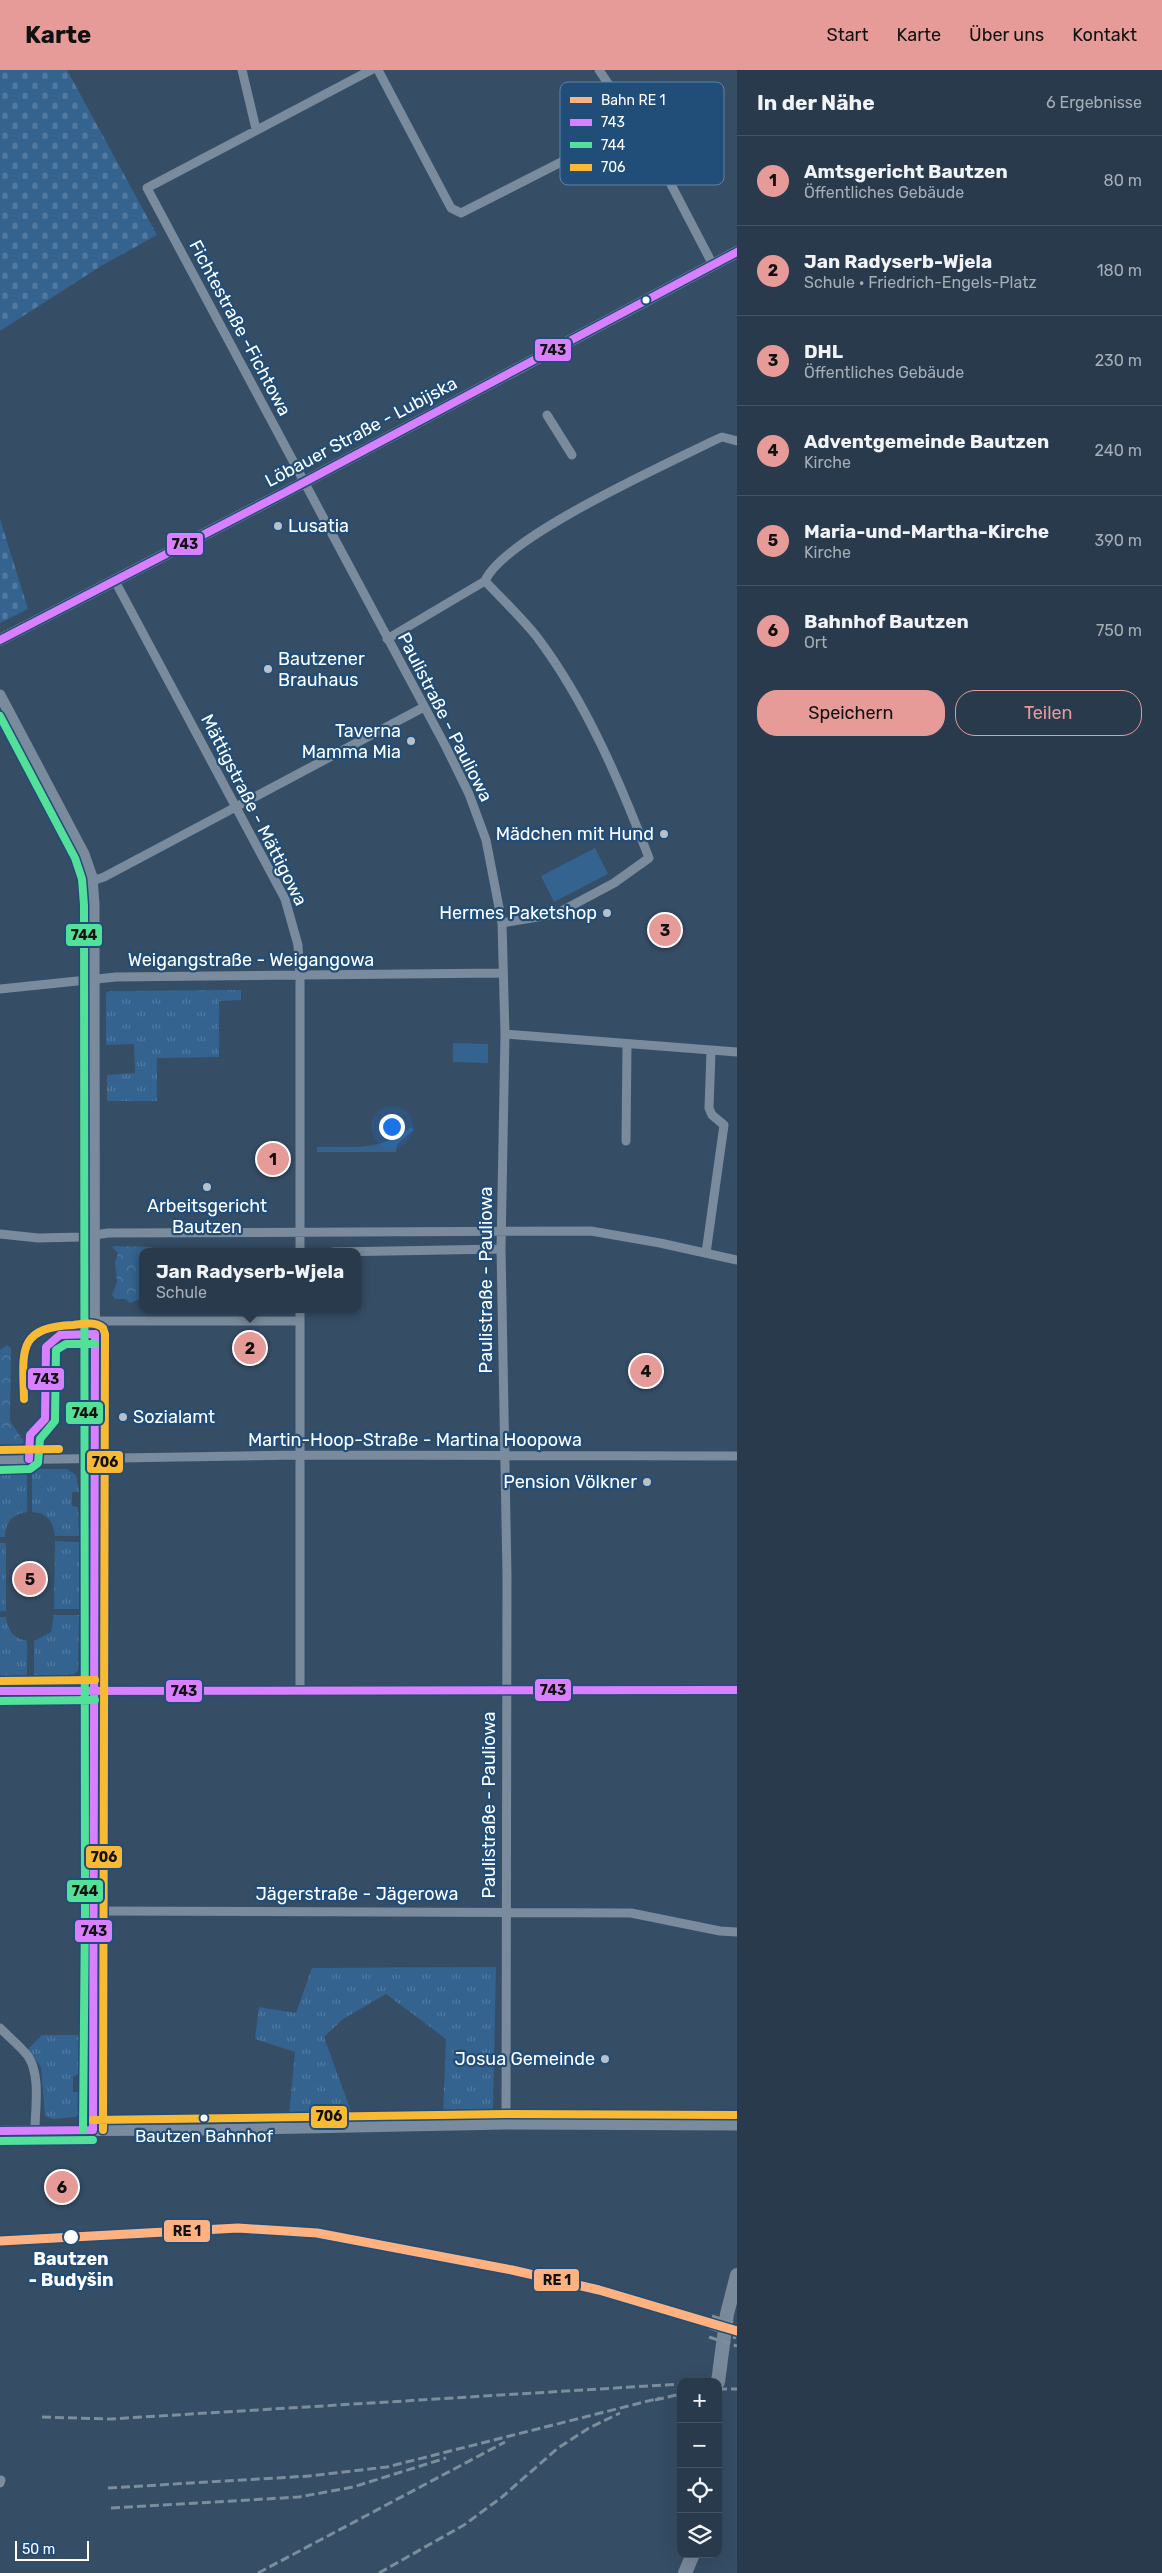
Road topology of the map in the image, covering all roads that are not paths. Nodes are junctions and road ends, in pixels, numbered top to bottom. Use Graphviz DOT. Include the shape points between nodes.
graph roads {
  1 [pos="242,70"];
  2 [pos="371,70"];
  3 [pos="378,70"];
  4 [pos="599,70"];
  5 [pos="607,82"];
  6 [pos="256,129"];
  7 [pos="560,163"];
  8 [pos="672,185"];
  9 [pos="737,252"];
  10 [pos="713,265"];
  11 [pos="547,415"];
  12 [pos="737,441"];
  13 [pos="572,456"];
  14 [pos="304,482"];
  15 [pos="115,581"];
  16 [pos="485,581"];
  17 [pos="387,639"];
  18 [pos="0,640"];
  19 [pos="0,696"];
  20 [pos="424,707"];
  21 [pos="236,806"];
  22 [pos="92,881"];
  23 [pos="502,923"];
  24 [pos="503,973"];
  25 [pos="300,976"];
  26 [pos="94,978"];
  27 [pos="0,989"];
  28 [pos="504,1034"];
  29 [pos="627,1045"];
  30 [pos="711,1051"];
  31 [pos="737,1052"];
  32 [pos="626,1142"];
  33 [pos="300,1232"];
  34 [pos="501,1232"];
  35 [pos="0,1234"];
  36 [pos="95,1236"];
  37 [pos="300,1248"];
  38 [pos="501,1249"];
  39 [pos="361,1252"];
  40 [pos="706,1253"];
  41 [pos="737,1260"];
  42 [pos="300,1313"];
  43 [pos="95,1321"];
  44 [pos="300,1321"];
  45 [pos="300,1455"];
  46 [pos="504,1456"];
  47 [pos="737,1456"];
  48 [pos="93,1459"];
  49 [pos="0,1460"];
  50 [pos="95,1690"];
  51 [pos="300,1690"];
  52 [pos="506,1690"];
  53 [pos="737,1690"];
  54 [pos="0,1691"];
  55 [pos="95,1910"];
  56 [pos="505,1912"];
  57 [pos="737,1932"];
  58 [pos="0,2028"];
  59 [pos="506,2124"];
  60 [pos="737,2124"];
  61 [pos="35,2130"];
  62 [pos="93,2130"];
  63 [pos="0,2131"];
  64 [pos="737,2275"];
  65 [pos="719,2378"];
  66 [pos="691,2558"];
  67 [pos="685,2573"];
  1 -- 6 [label="street"];
  2 -- 6 [label="street"];
  3 -- 7 [label="street" via="451,208 461,213"];
  4 -- 5 [label="street"];
  6 -- 14 [label="street, Fichtestraße -Fichtowa" via="147,188"];
  8 -- 10 [label="street"];
  9 -- 10 [label="main road, Löbauer Straße - Lubijska"];
  10 -- 14 [label="main road, Löbauer Straße - Lubijska"];
  11 -- 13 [label="street"];
  12 -- 16 [label="street" via="722,438 713,441 562,518 489,571"];
  14 -- 15 [label="main road, Löbauer Straße - Lubijska"];
  14 -- 17 [label="street, Paulistraße - Pauliowa"];
  15 -- 18 [label="main road, Löbauer Straße - Lubijska"];
  15 -- 21 [label="street, Mättigstraße - Mättigowa"];
  16 -- 17 [label="street"];
  16 -- 23 [label="street" via="536,636 564,677 626,800 649,858 608,886 556,914"];
  17 -- 20 [label="street, Paulistraße - Pauliowa"];
  19 -- 22 [label="street" via="84,854"];
  20 -- 21 [label="street"];
  20 -- 23 [label="street, Paulistraße - Pauliowa" via="469,794 486,840"];
  21 -- 22 [label="street"];
  21 -- 25 [label="street, Mättigstraße - Mättigowa" via="290,912 298,945"];
  22 -- 26 [label="street"];
  23 -- 24 [label="street, Paulistraße - Pauliowa"];
  24 -- 25 [label="street, Weigangstraße - Weigangowa"];
  24 -- 28 [label="street, Paulistraße - Pauliowa"];
  25 -- 26 [label="street, Weigangstraße - Weigangowa"];
  25 -- 33 [label="street, Mättigstraße - Mättigowa"];
  26 -- 27 [label="street, Weigangstraße - Weigangowa"];
  26 -- 36 [label="street"];
  28 -- 29 [label="street"];
  28 -- 34 [label="street, Paulistraße - Pauliowa"];
  29 -- 30 [label="street"];
  29 -- 32 [label="street"];
  30 -- 31 [label="street"];
  30 -- 40 [label="street" via="709,1108 724,1125"];
  33 -- 34 [label="street"];
  33 -- 36 [label="street" via="108,1233"];
  33 -- 37 [label="street, Mättigstraße - Mättigowa"];
  34 -- 38 [label="street, Paulistraße - Pauliowa"];
  34 -- 40 [label="street" via="591,1231"];
  35 -- 36 [label="street" via="38,1238"];
  36 -- 43 [label="street"];
  38 -- 39 [label="street"];
  38 -- 46 [label="street, Paulistraße - Pauliowa"];
  40 -- 41 [label="street"];
  42 -- 44 [label="street"];
  43 -- 44 [label="street"];
  43 -- 48 [label="street"];
  44 -- 45 [label="street"];
  45 -- 46 [label="street, Martin-Hoop-Straße - Martina Hoopowa"];
  45 -- 48 [label="street, Martin-Hoop-Straße - Martina Hoopowa"];
  45 -- 51 [label="street"];
  46 -- 47 [label="street, Martin-Hoop-Straße - Martina Hoopowa"];
  46 -- 52 [label="street, Paulistraße - Pauliowa"];
  48 -- 49 [label="street, Martin-Hoop-Straße - Martina Hoopowa"];
  48 -- 50 [label="street"];
  50 -- 51 [label="street"];
  50 -- 54 [label="street"];
  50 -- 55 [label="street"];
  51 -- 52 [label="street"];
  52 -- 53 [label="street"];
  52 -- 56 [label="street, Paulistraße - Pauliowa"];
  55 -- 56 [label="street, Jägerstraße - Jägerowa"];
  55 -- 62 [label="street"];
  56 -- 57 [label="street, Jägerstraße - Jägerowa" via="631,1913"];
  56 -- 59 [label="street, Paulistraße - Pauliowa"];
  58 -- 61 [label="street" via="32,2064"];
  59 -- 60 [label="street"];
  59 -- 62 [label="street"];
  61 -- 62 [label="street"];
  61 -- 63 [label="street"];
  64 -- 65 [label="main road"];
  66 -- 67 [label="main road"];
}
